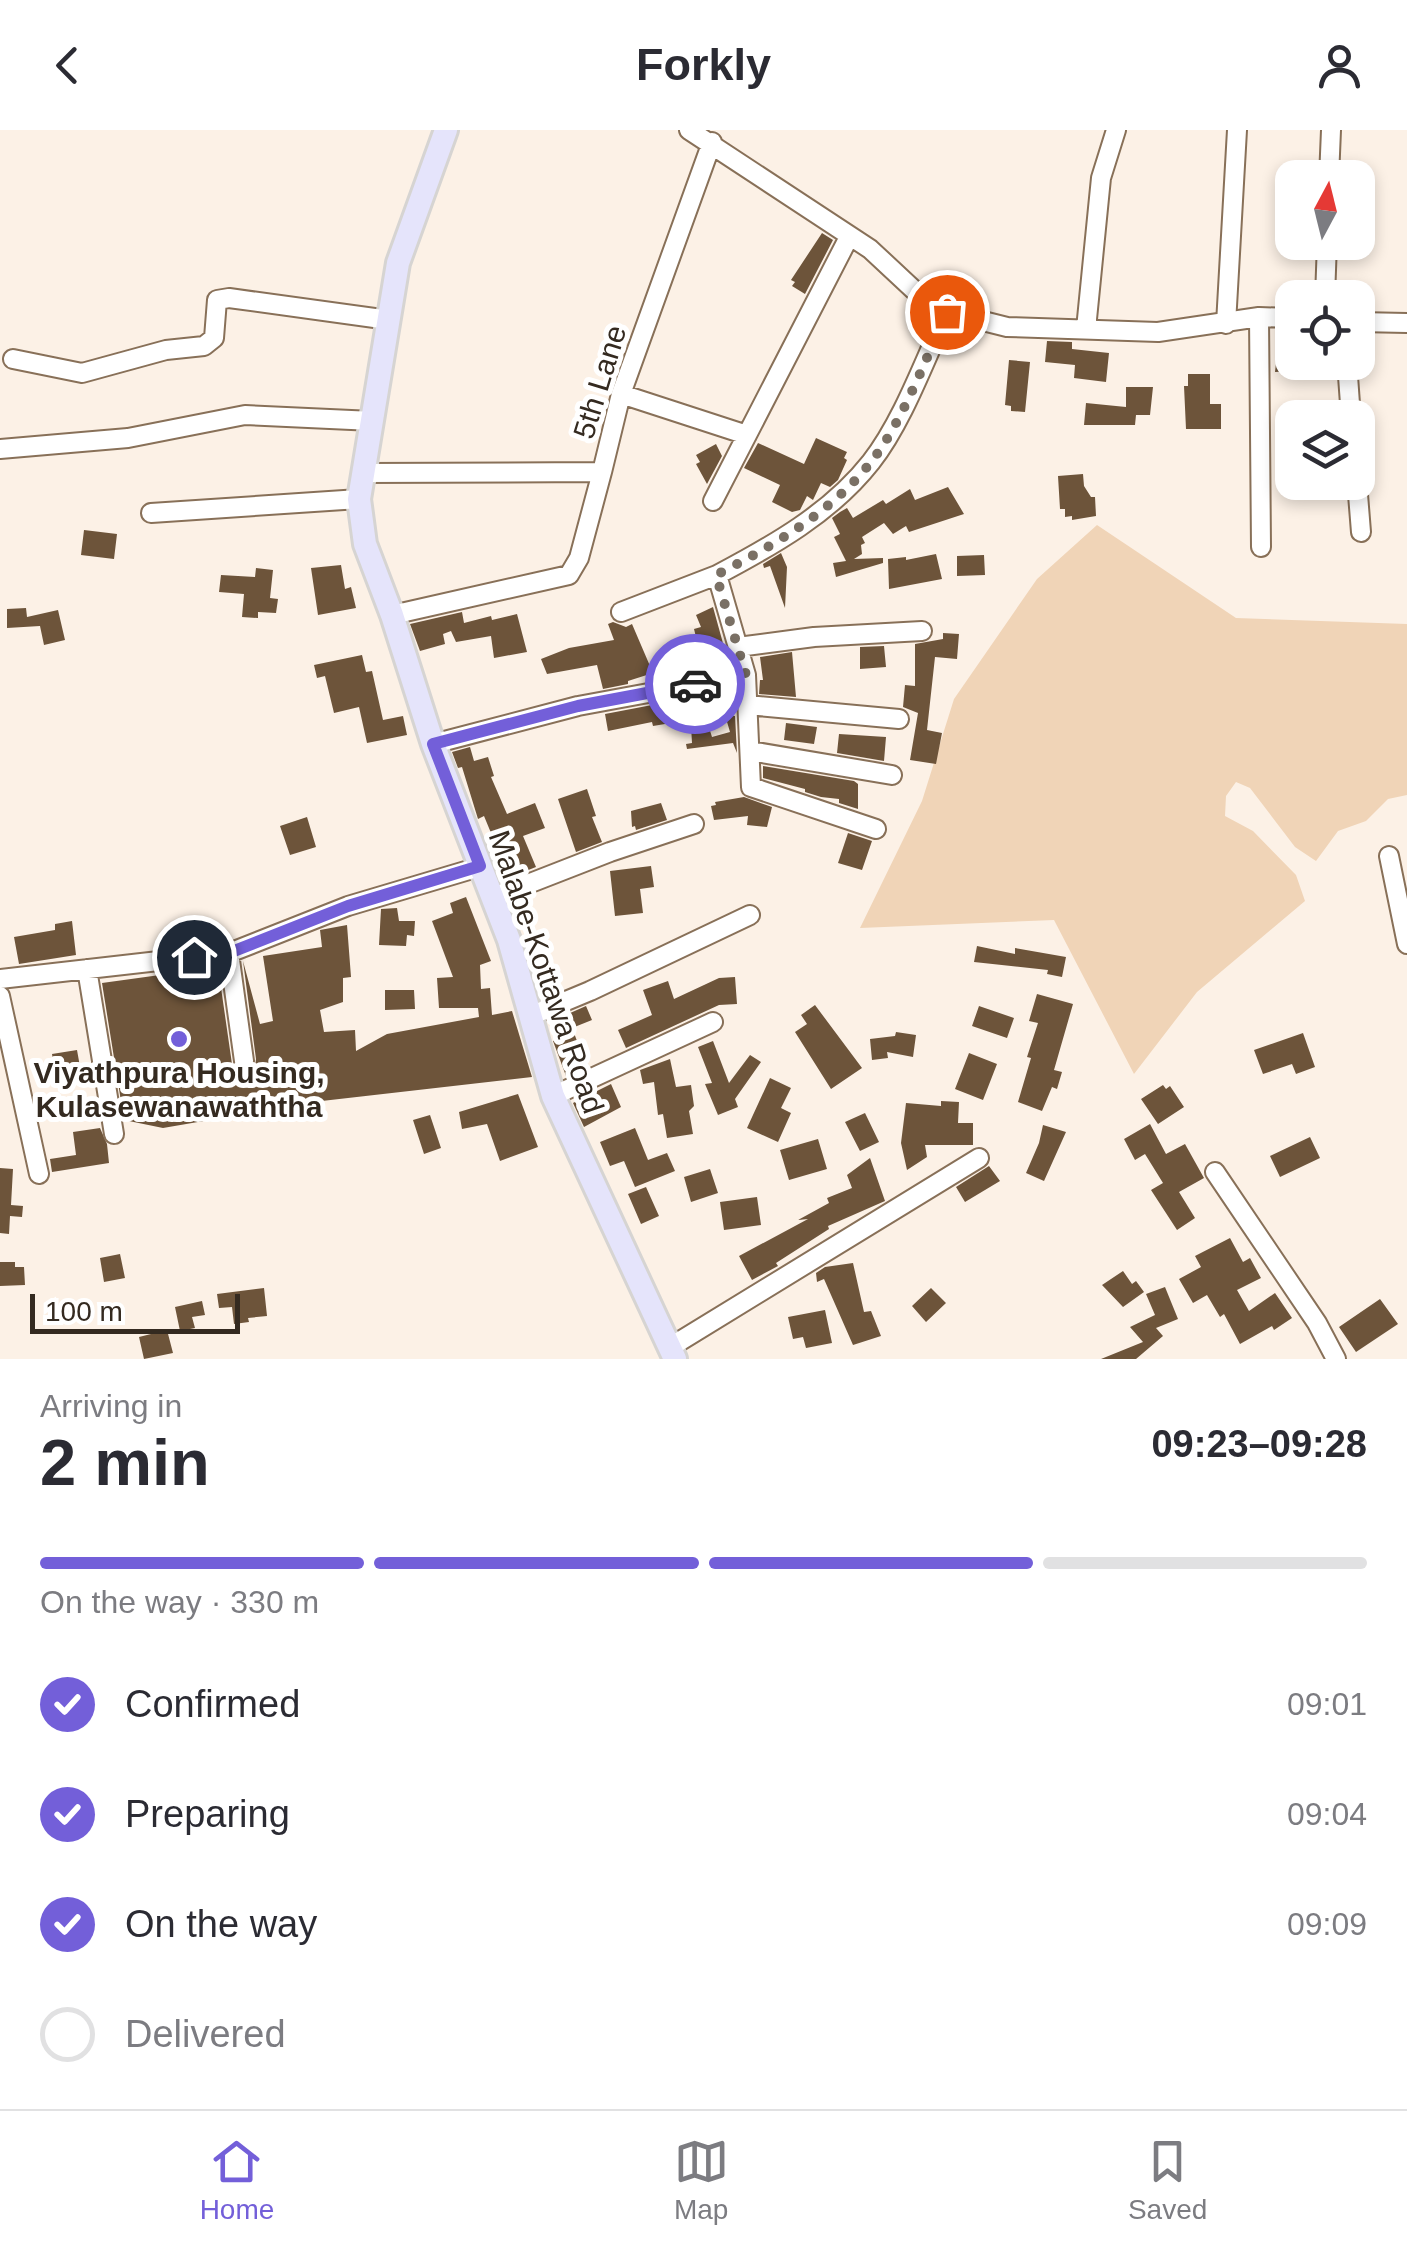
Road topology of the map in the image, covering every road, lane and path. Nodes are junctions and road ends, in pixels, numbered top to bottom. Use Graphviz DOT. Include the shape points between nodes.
graph roads {
  1 [pos="446,130"];
  2 [pos="689,130"];
  3 [pos="1116,130"];
  4 [pos="1237,130"];
  5 [pos="1331,130"];
  6 [pos="712,142"];
  7 [pos="1330,160"];
  8 [pos="849,237"];
  9 [pos="947,312"];
  10 [pos="1259,317"];
  11 [pos="1275,317"];
  12 [pos="389,320"];
  13 [pos="1375,322"];
  14 [pos="1407,323"];
  15 [pos="1226,324"];
  16 [pos="1086,329"];
  17 [pos="13,359"];
  18 [pos="621,394"];
  19 [pos="373,422"];
  20 [pos="748,435"];
  21 [pos="0,449"];
  22 [pos="602,472"];
  23 [pos="364,473"];
  24 [pos="359,499"];
  25 [pos="1359,500"];
  26 [pos="713,501"];
  27 [pos="151,512"];
  28 [pos="1362,532"];
  29 [pos="1261,547"];
  30 [pos="716,575"];
  31 [pos="620,612"];
  32 [pos="392,615"];
  33 [pos="922,630"];
  34 [pos="738,646"];
  35 [pos="746,675"];
  36 [pos="748,704"];
  37 [pos="899,719"];
  38 [pos="433,744"];
  39 [pos="750,751"];
  40 [pos="892,775"];
  41 [pos="694,824"];
  42 [pos="876,829"];
  43 [pos="1389,856"];
  44 [pos="480,866"];
  45 [pos="492,898"];
  46 [pos="750,914"];
  47 [pos="1407,944"];
  48 [pos="229,953"];
  49 [pos="87,970"];
  50 [pos="0,980"];
  51 [pos="0,996"];
  52 [pos="530,1016"];
  53 [pos="714,1022"];
  54 [pos="244,1061"];
  55 [pos="553,1096"];
  56 [pos="114,1134"];
  57 [pos="979,1158"];
  58 [pos="1215,1172"];
  59 [pos="38,1174"];
  60 [pos="674,1352"];
  61 [pos="1336,1359"];
  1 -- 12 [label="main road, Malabe-Kottawa Road" via="398,264"];
  2 -- 6 [label="street"];
  3 -- 16 [label="street" via="1101,178"];
  4 -- 15 [label="street"];
  5 -- 7 [label="street"];
  6 -- 8 [label="street"];
  6 -- 18 [label="street, 5th Lane"];
  8 -- 9 [label="street"];
  8 -- 20 [label="street"];
  9 -- 16 [label="street" via="1007,327"];
  9 -- 30 [label="street" via="871,462 774,545"];
  10 -- 11 [label="street"];
  10 -- 15 [label="street"];
  10 -- 29 [label="street"];
  12 -- 17 [label="street" via="230,298 217,300 214,338 204,346 82,372"];
  12 -- 19 [label="main road, Malabe-Kottawa Road"];
  13 -- 14 [label="street"];
  15 -- 16 [label="street" via="1158,332"];
  18 -- 20 [label="street"];
  18 -- 22 [label="street, 5th Lane"];
  19 -- 21 [label="street" via="246,415 128,438"];
  19 -- 23 [label="main road, Malabe-Kottawa Road"];
  20 -- 26 [label="street"];
  22 -- 23 [label="street, 5th Lane"];
  22 -- 32 [label="street" via="568,576"];
  23 -- 24 [label="main road, Malabe-Kottawa Road"];
  24 -- 27 [label="street"];
  24 -- 32 [label="main road, Malabe-Kottawa Road" via="364,544"];
  25 -- 28 [label="street"];
  30 -- 31 [label="street"];
  30 -- 34 [label="street"];
  32 -- 38 [label="main road, Malabe-Kottawa Road"];
  33 -- 34 [label="street"];
  34 -- 35 [label="street"];
  35 -- 36 [label="street"];
  35 -- 38 [label="street" via="578,706"];
  36 -- 37 [label="street"];
  36 -- 39 [label="street"];
  38 -- 44 [label="main road, Malabe-Kottawa Road"];
  39 -- 40 [label="street"];
  39 -- 42 [label="street" via="750,787"];
  41 -- 45 [label="street"];
  43 -- 47 [label="street"];
  44 -- 45 [label="main road, Malabe-Kottawa Road"];
  44 -- 48 [label="street" via="348,906"];
  45 -- 52 [label="main road, Malabe-Kottawa Road"];
  46 -- 52 [label="street"];
  48 -- 49 [label="street"];
  48 -- 54 [label="street"];
  49 -- 50 [label="street"];
  49 -- 56 [label="street"];
  51 -- 59 [label="street"];
  52 -- 55 [label="main road, Malabe-Kottawa Road"];
  53 -- 55 [label="street"];
  55 -- 60 [label="main road, Malabe-Kottawa Road"];
  57 -- 60 [label="street"];
  58 -- 61 [label="street"];
}
